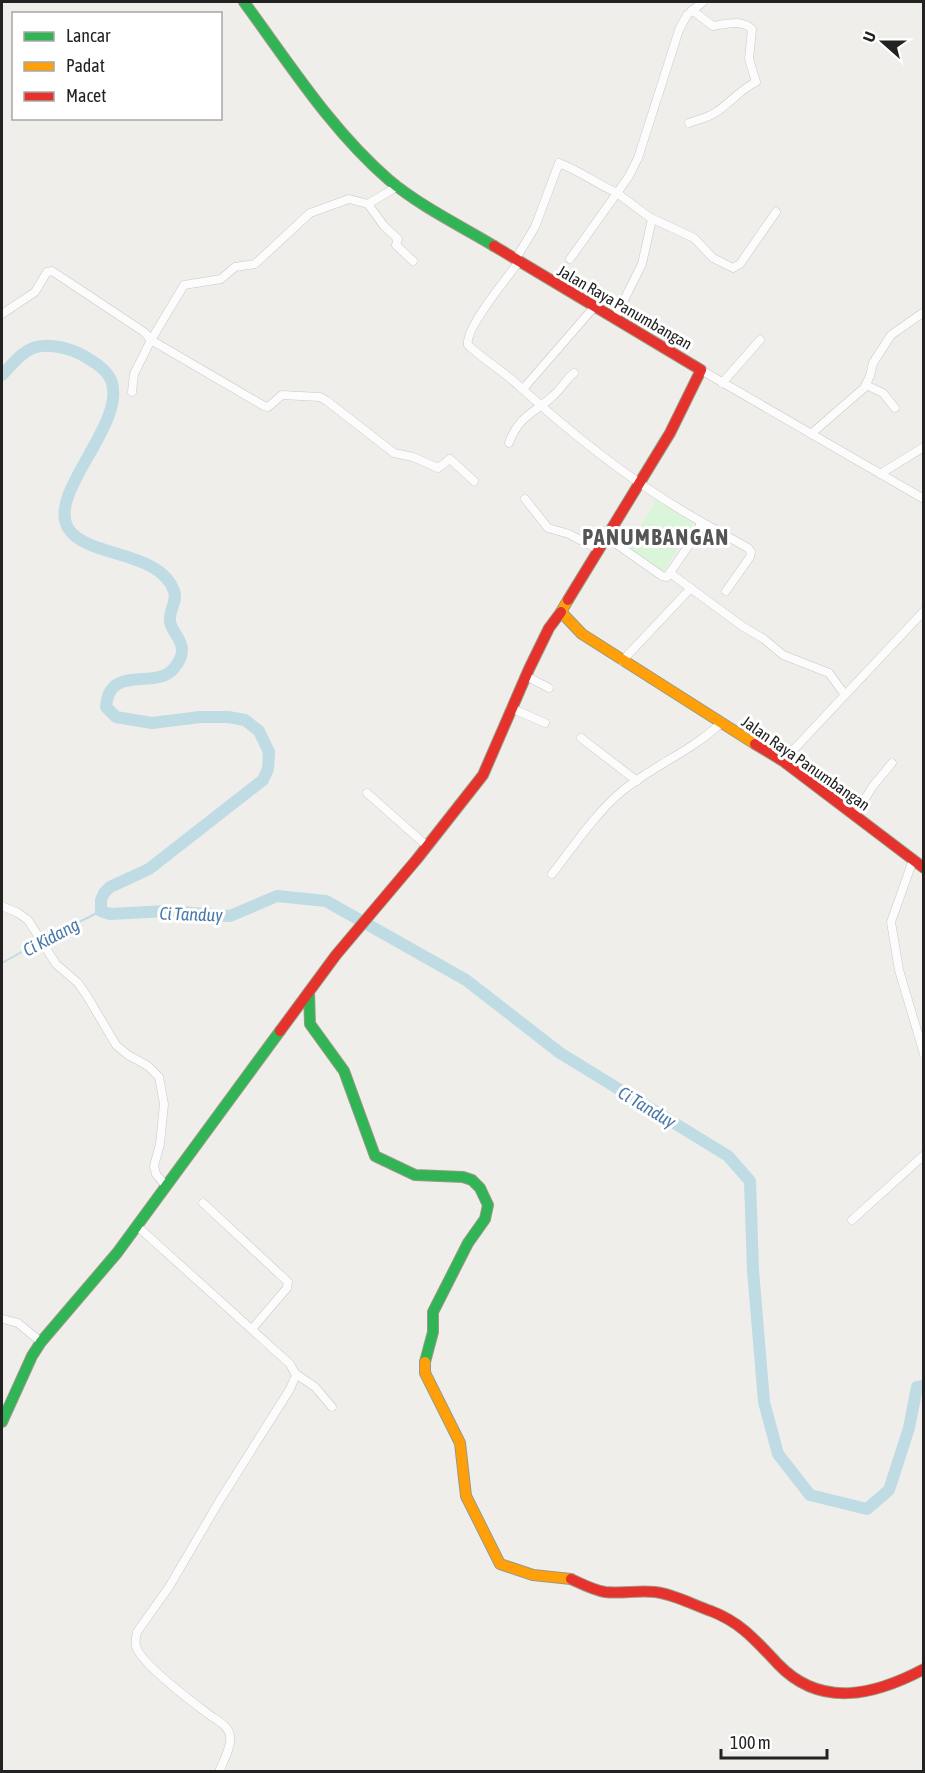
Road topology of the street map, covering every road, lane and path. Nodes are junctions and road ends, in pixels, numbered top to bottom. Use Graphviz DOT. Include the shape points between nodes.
graph roads {
  1 [pos="244,2"];
  2 [pos="700,2"];
  3 [pos="692,10"];
  4 [pos="689,123"];
  5 [pos="398,186"];
  6 [pos="617,193"];
  7 [pos="368,204"];
  8 [pos="776,212"];
  9 [pos="651,218"];
  10 [pos="570,259"];
  11 [pos="413,261"];
  12 [pos="517,261"];
  13 [pos="595,306"];
  14 [pos="924,312"];
  15 [pos="2,314"];
  16 [pos="615,318"];
  17 [pos="151,340"];
  18 [pos="760,340"];
  19 [pos="701,370"];
  20 [pos="574,373"];
  21 [pos="722,383"];
  22 [pos="866,385"];
  23 [pos="523,389"];
  24 [pos="132,392"];
  25 [pos="540,406"];
  26 [pos="895,408"];
  27 [pos="811,434"];
  28 [pos="509,443"];
  29 [pos="924,447"];
  30 [pos="880,474"];
  31 [pos="474,481"];
  32 [pos="639,484"];
  33 [pos="525,499"];
  34 [pos="924,499"];
  35 [pos="700,522"];
  36 [pos="605,536"];
  37 [pos="597,549"];
  38 [pos="670,573"];
  39 [pos="691,588"];
  40 [pos="726,591"];
  41 [pos="924,611"];
  42 [pos="561,612"];
  43 [pos="622,661"];
  44 [pos="526,676"];
  45 [pos="549,688"];
  46 [pos="845,695"];
  47 [pos="511,708"];
  48 [pos="545,723"];
  49 [pos="721,723"];
  50 [pos="581,738"];
  51 [pos="783,762"];
  52 [pos="892,763"];
  53 [pos="637,781"];
  54 [pos="367,793"];
  55 [pos="855,815"];
  56 [pos="428,846"];
  57 [pos="914,860"];
  58 [pos="924,867"];
  59 [pos="552,874"];
  60 [pos="2,906"];
  61 [pos="309,992"];
  62 [pos="924,1054"];
  63 [pos="924,1155"];
  64 [pos="166,1186"];
  65 [pos="203,1203"];
  66 [pos="852,1220"];
  67 [pos="137,1226"];
  68 [pos="3,1319"];
  69 [pos="252,1329"];
  70 [pos="42,1342"];
  71 [pos="296,1374"];
  72 [pos="332,1407"];
  73 [pos="2,1422"];
  74 [pos="924,1669"];
  75 [pos="219,1772"];
  1 -- 5 [label="street, Jalan Raya Panumbangan" via="347,137"];
  2 -- 3 [label="street"];
  3 -- 4 [label="street" via="714,26 736,23 752,29 749,59 756,82 713,114"];
  3 -- 6 [label="street" via="679,30 638,158"];
  5 -- 7 [label="street"];
  5 -- 12 [label="street, Jalan Raya Panumbangan"];
  6 -- 9 [label="street"];
  6 -- 10 [label="street"];
  6 -- 12 [label="street" via="559,164 535,228"];
  7 -- 11 [label="street" via="398,239 396,245"];
  7 -- 17 [label="street" via="349,200 310,213 255,264 235,267 221,279 184,285"];
  8 -- 9 [label="street" via="740,264 733,268 713,258 694,238"];
  9 -- 16 [label="street" via="642,264"];
  12 -- 13 [label="street, Jalan Raya Panumbangan"];
  12 -- 23 [label="street" via="497,288 467,343"];
  13 -- 16 [label="street, Jalan Raya Panumbangan"];
  13 -- 23 [label="street"];
  14 -- 22 [label="street" via="891,335 873,363"];
  15 -- 17 [label="street" via="35,292 47,272 52,271"];
  16 -- 19 [label="street, Jalan Raya Panumbangan"];
  17 -- 24 [label="street" via="134,374"];
  17 -- 31 [label="street" via="264,406 282,395 320,397 394,453 438,468 450,460"];
  18 -- 21 [label="street"];
  19 -- 21 [label="street"];
  19 -- 32 [label="street, Jalan Raya Panumbangan"];
  20 -- 25 [label="street"];
  21 -- 27 [label="street"];
  22 -- 26 [label="street" via="883,393"];
  22 -- 27 [label="street"];
  23 -- 25 [label="street"];
  25 -- 28 [label="street" via="521,420"];
  25 -- 32 [label="street"];
  27 -- 30 [label="street"];
  29 -- 30 [label="street"];
  30 -- 34 [label="street"];
  32 -- 35 [label="street"];
  32 -- 36 [label="street, Jalan Raya Panumbangan"];
  33 -- 37 [label="street" via="548,528"];
  35 -- 38 [label="street" via="700,530"];
  35 -- 40 [label="street" via="751,552"];
  36 -- 37 [label="street, Jalan Raya Panumbangan"];
  36 -- 38 [label="street" via="663,577"];
  37 -- 42 [label="street, Jalan Raya Panumbangan"];
  38 -- 39 [label="street"];
  39 -- 43 [label="street"];
  39 -- 46 [label="street" via="783,655 829,673"];
  41 -- 46 [label="street"];
  42 -- 43 [label="street, Jalan Raya Panumbangan" via="582,634"];
  42 -- 44 [label="street"];
  43 -- 49 [label="street, Jalan Raya Panumbangan"];
  44 -- 45 [label="street"];
  44 -- 47 [label="street"];
  46 -- 51 [label="street"];
  47 -- 48 [label="street"];
  47 -- 56 [label="street" via="489,765"];
  49 -- 51 [label="street, Jalan Raya Panumbangan"];
  49 -- 53 [label="street"];
  50 -- 53 [label="street"];
  51 -- 55 [label="street, Jalan Raya Panumbangan"];
  52 -- 55 [label="street"];
  53 -- 59 [label="street" via="600,813"];
  54 -- 56 [label="street"];
  55 -- 57 [label="street, Jalan Raya Panumbangan"];
  56 -- 61 [label="street"];
  57 -- 58 [label="street, Jalan Raya Panumbangan"];
  57 -- 62 [label="street" via="891,922 899,970"];
  60 -- 64 [label="street" via="34,927 60,968 78,983 120,1049 159,1077 164,1104 154,1166"];
  61 -- 64 [label="street"];
  61 -- 74 [label="street" via="310,1024 344,1071 372,1152 414,1175 472,1180 488,1205 485,1219 468,1243 433,1312 433,1332 424,1368 460,1443 466,1496 500,1564 543,1576 568,1578 603,1592 655,1592 683,1600 734,1621 776,1663 811,1689 832,1693 883,1689"];
  63 -- 66 [label="street"];
  64 -- 67 [label="street"];
  65 -- 69 [label="street" via="288,1282"];
  67 -- 69 [label="street"];
  67 -- 70 [label="street"];
  68 -- 70 [label="street" via="18,1323"];
  69 -- 71 [label="street"];
  70 -- 73 [label="street"];
  71 -- 72 [label="street" via="315,1387"];
  71 -- 75 [label="street" via="169,1587 137,1632 135,1645 144,1659 228,1731 230,1738"];
}
